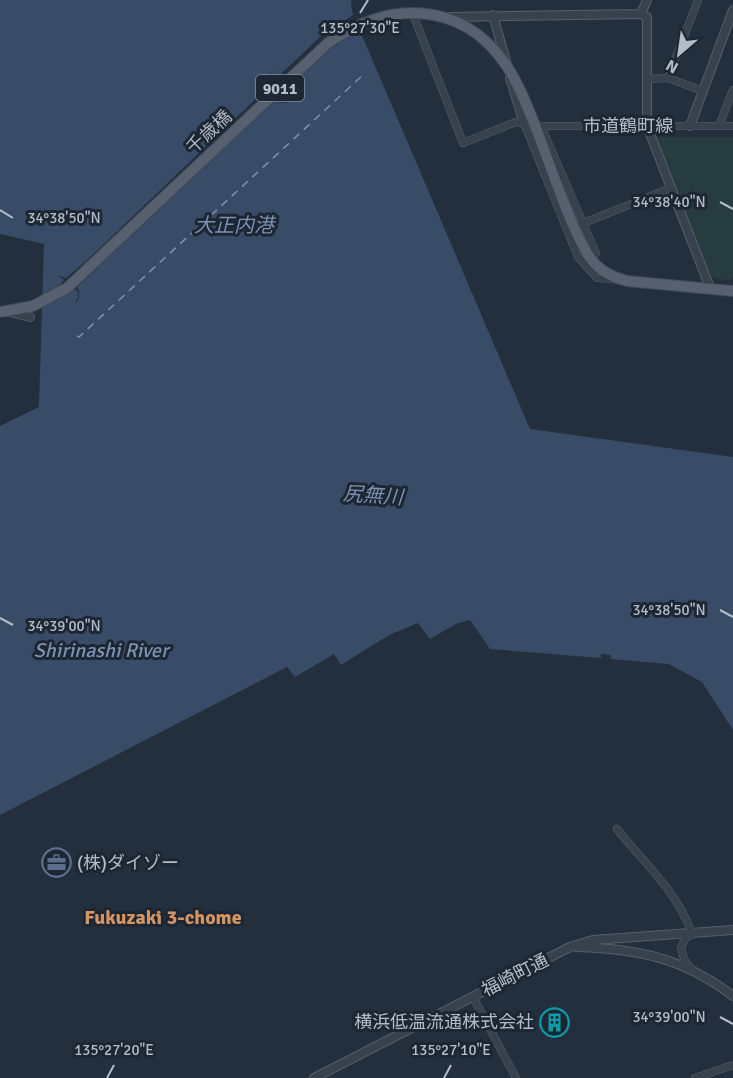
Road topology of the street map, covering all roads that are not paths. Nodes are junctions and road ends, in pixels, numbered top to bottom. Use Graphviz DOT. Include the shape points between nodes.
graph roads {
  1 [pos="647,0"];
  2 [pos="698,0"];
  3 [pos="733,10"];
  4 [pos="641,14"];
  5 [pos="493,15"];
  6 [pos="414,17"];
  7 [pos="668,78"];
  8 [pos="648,79"];
  9 [pos="733,90"];
  10 [pos="703,91"];
  11 [pos="524,123"];
  12 [pos="541,126"];
  13 [pos="647,126"];
  14 [pos="690,126"];
  15 [pos="719,126"];
  16 [pos="733,126"];
  17 [pos="671,188"];
  18 [pos="581,224"];
  19 [pos="596,259"];
  20 [pos="619,279"];
  21 [pos="710,288"];
  22 [pos="733,291"];
  23 [pos="0,311"];
  24 [pos="30,317"];
  25 [pos="617,829"];
  26 [pos="701,930"];
  27 [pos="733,930"];
  28 [pos="691,931"];
  29 [pos="570,947"];
  30 [pos="692,970"];
  31 [pos="733,996"];
  32 [pos="473,997"];
  33 [pos="733,1065"];
  34 [pos="314,1078"];
  35 [pos="516,1078"];
  36 [pos="695,1078"];
  1 -- 4 [label="street"];
  2 -- 7 [label="street"];
  3 -- 10 [label="street"];
  4 -- 5 [label="street"];
  4 -- 8 [label="street" via="647,17"];
  5 -- 6 [label="street"];
  5 -- 11 [label="street"];
  6 -- 11 [label="street" via="463,143 516,122"];
  7 -- 8 [label="street"];
  7 -- 10 [label="street"];
  8 -- 13 [label="street"];
  9 -- 15 [label="street"];
  10 -- 14 [label="street"];
  11 -- 12 [label="street, 市道鶴町線"];
  11 -- 20 [label="street" via="579,257 597,278"];
  12 -- 13 [label="street, 市道鶴町線"];
  12 -- 18 [label="street"];
  13 -- 14 [label="street, 市道鶴町線"];
  13 -- 17 [label="street"];
  14 -- 15 [label="street, 市道鶴町線"];
  15 -- 16 [label="street, 市道鶴町線"];
  17 -- 18 [label="street"];
  17 -- 21 [label="street"];
  18 -- 19 [label="street"];
  19 -- 20 [label="main road"];
  19 -- 23 [label="main road, 千歳橋 / 9011, bridge" via="581,242 523,95 505,63 468,28 440,15 399,11 366,20 328,43 67,288 33,306"];
  20 -- 21 [label="main road"];
  21 -- 22 [label="main road"];
  23 -- 24 [label="street"];
  25 -- 28 [label="street" via="669,888"];
  26 -- 27 [label="street, 福崎町通"];
  26 -- 28 [label="street, 福崎町通"];
  26 -- 30 [label="street" via="686,937 681,948"];
  28 -- 29 [label="street, 福崎町通" via="593,940"];
  29 -- 30 [label="street" via="644,952"];
  29 -- 32 [label="street, 福崎町通"];
  30 -- 31 [label="street"];
  32 -- 34 [label="street, 福崎町通"];
  32 -- 35 [label="street"];
  33 -- 36 [label="street"];
}
